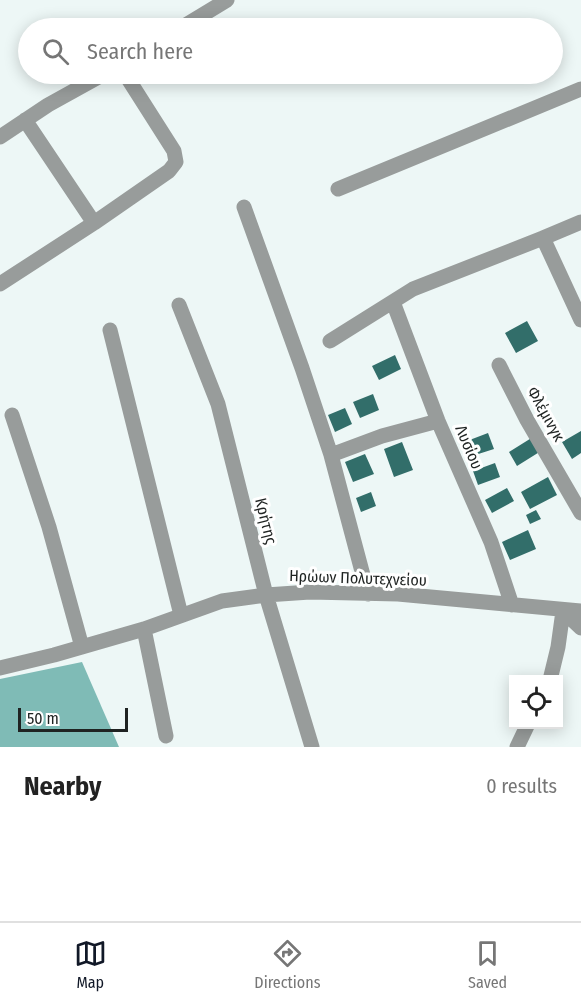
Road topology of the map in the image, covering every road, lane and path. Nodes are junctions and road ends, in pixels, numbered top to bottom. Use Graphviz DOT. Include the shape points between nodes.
graph roads {
  1 [pos="227,0"];
  2 [pos="197,18"];
  3 [pos="86,84"];
  4 [pos="131,84"];
  5 [pos="581,89"];
  6 [pos="25,120"];
  7 [pos="0,137"];
  8 [pos="338,189"];
  9 [pos="244,207"];
  10 [pos="581,222"];
  11 [pos="94,223"];
  12 [pos="543,238"];
  13 [pos="0,284"];
  14 [pos="393,302"];
  15 [pos="179,305"];
  16 [pos="581,320"];
  17 [pos="110,330"];
  18 [pos="330,341"];
  19 [pos="499,364"];
  20 [pos="12,414"];
  21 [pos="438,421"];
  22 [pos="331,455"];
  23 [pos="581,513"];
  24 [pos="368,594"];
  25 [pos="266,595"];
  26 [pos="512,605"];
  27 [pos="563,611"];
  28 [pos="581,612"];
  29 [pos="181,615"];
  30 [pos="581,628"];
  31 [pos="144,629"];
  32 [pos="82,647"];
  33 [pos="0,668"];
  34 [pos="551,675"];
  35 [pos="526,729"];
  36 [pos="166,736"];
  37 [pos="312,747"];
  38 [pos="517,747"];
  1 -- 2 [label="street"];
  3 -- 6 [label="street"];
  4 -- 11 [label="street" via="174,151 176,162 170,171"];
  5 -- 8 [label="street"];
  6 -- 7 [label="street"];
  6 -- 11 [label="street"];
  9 -- 22 [label="street"];
  10 -- 12 [label="street"];
  11 -- 13 [label="street"];
  12 -- 14 [label="street" via="433,280"];
  12 -- 16 [label="street"];
  14 -- 18 [label="street"];
  14 -- 21 [label="street, Λυσίου"];
  15 -- 25 [label="street, Κρήτης" via="218,404"];
  17 -- 29 [label="street"];
  19 -- 23 [label="street, Φλέμινγκ"];
  20 -- 32 [label="street"];
  21 -- 22 [label="street"];
  21 -- 26 [label="street, Λυσίου" via="491,542"];
  22 -- 24 [label="street"];
  24 -- 25 [label="street, Ηρώων Πολυτεχνείου"];
  24 -- 26 [label="street, Ηρώων Πολυτεχνείου"];
  25 -- 29 [label="street, Ηρώων Πολυτεχνείου" via="222,601"];
  25 -- 37 [label="street, Κρήτης"];
  26 -- 27 [label="street, Ηρώων Πολυτεχνείου"];
  27 -- 28 [label="street, Ηρώων Πολυτεχνείου"];
  27 -- 30 [label="street"];
  27 -- 34 [label="street"];
  29 -- 31 [label="street, Ηρώων Πολυτεχνείου"];
  31 -- 32 [label="street, Ηρώων Πολυτεχνείου"];
  31 -- 36 [label="street"];
  32 -- 33 [label="street, Ηρώων Πολυτεχνείου"];
  35 -- 38 [label="street"];
}
